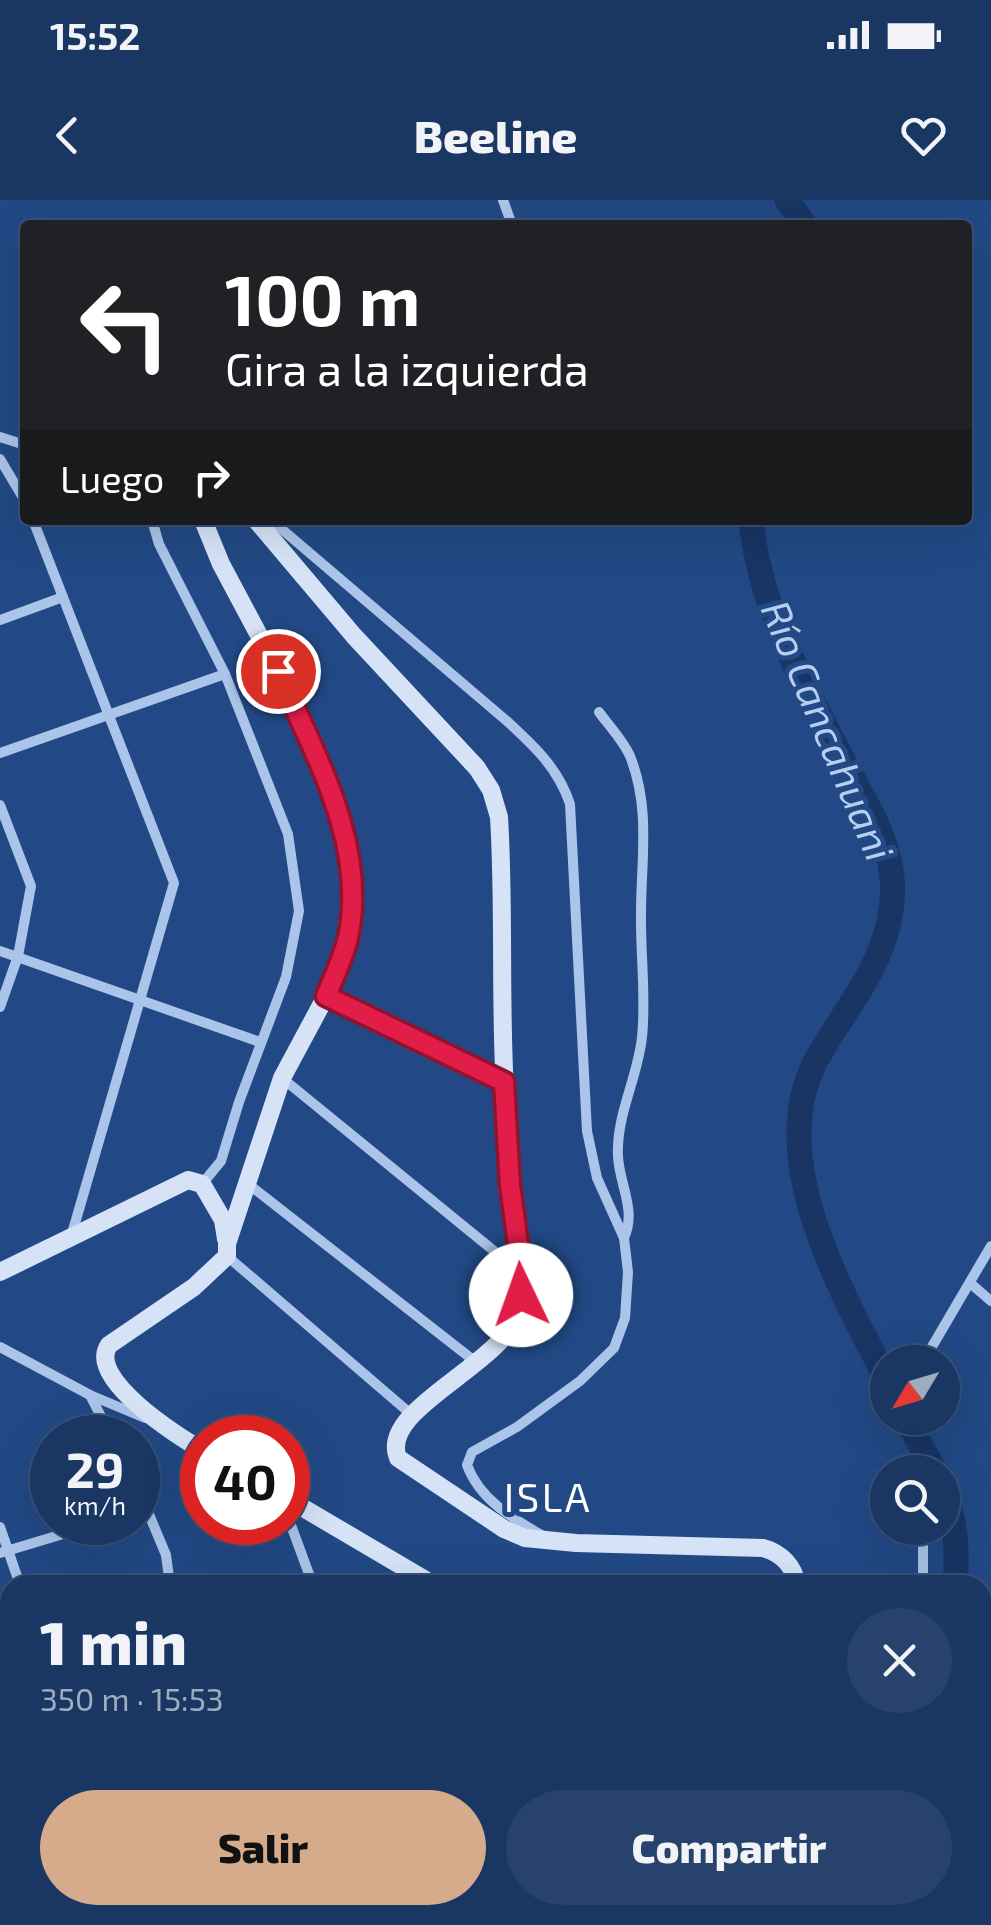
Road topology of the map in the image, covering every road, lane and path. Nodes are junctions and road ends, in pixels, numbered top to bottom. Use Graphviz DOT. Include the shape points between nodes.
graph roads {
  1 [pos="0,460"];
  2 [pos="20,493"];
  3 [pos="36,525"];
  4 [pos="153,525"];
  5 [pos="206,525"];
  6 [pos="260,525"];
  7 [pos="277,525"];
  8 [pos="63,597"];
  9 [pos="0,620"];
  10 [pos="225,674"];
  11 [pos="599,712"];
  12 [pos="109,715"];
  13 [pos="0,753"];
  14 [pos="0,805"];
  15 [pos="0,950"];
  16 [pos="18,956"];
  17 [pos="326,996"];
  18 [pos="140,1000"];
  19 [pos="0,1007"];
  20 [pos="260,1042"];
  21 [pos="282,1078"];
  22 [pos="504,1082"];
  23 [pos="246,1182"];
  24 [pos="202,1184"];
  25 [pos="70,1237"];
  26 [pos="624,1238"];
  27 [pos="991,1246"];
  28 [pos="227,1250"];
  29 [pos="0,1272"];
  30 [pos="522,1274"];
  31 [pos="970,1283"];
  32 [pos="991,1301"];
  33 [pos="933,1345"];
  34 [pos="0,1347"];
  35 [pos="478,1364"];
  36 [pos="90,1394"];
  37 [pos="100,1415"];
  38 [pos="412,1416"];
  39 [pos="165,1426"];
  40 [pos="180,1436"];
  41 [pos="310,1512"];
  42 [pos="0,1528"];
  43 [pos="552,1541"];
  44 [pos="30,1544"];
  45 [pos="160,1544"];
  46 [pos="298,1545"];
  47 [pos="924,1545"];
  48 [pos="5,1551"];
  49 [pos="16,1575"];
  50 [pos="169,1575"];
  51 [pos="308,1575"];
  52 [pos="417,1575"];
  53 [pos="794,1575"];
  54 [pos="923,1575"];
  1 -- 2 [label="street"];
  3 -- 8 [label="street"];
  4 -- 10 [label="street"];
  5 -- 17 [label="street" via="278,671 348,850 348,936"];
  6 -- 22 [label="street" via="491,790 499,817"];
  7 -- 26 [label="street" via="508,722 562,781 570,804 588,1131 597,1178"];
  8 -- 9 [label="street"];
  8 -- 12 [label="street"];
  10 -- 12 [label="street"];
  10 -- 20 [label="street" via="288,834 299,911 286,977"];
  11 -- 26 [label="street" via="629,753 642,800 646,857 642,1037 618,1158 630,1226"];
  12 -- 13 [label="street"];
  12 -- 18 [label="street" via="174,883"];
  14 -- 16 [label="street" via="31,886"];
  15 -- 16 [label="street"];
  16 -- 18 [label="street"];
  16 -- 19 [label="street"];
  17 -- 21 [label="street"];
  17 -- 22 [label="street"];
  18 -- 20 [label="street"];
  18 -- 25 [label="street"];
  20 -- 24 [label="street" via="221,1162"];
  21 -- 23 [label="street"];
  21 -- 30 [label="street"];
  22 -- 30 [label="street"];
  23 -- 28 [label="street"];
  23 -- 35 [label="street"];
  24 -- 25 [label="street" via="188,1180"];
  24 -- 28 [label="street" via="222,1220"];
  25 -- 29 [label="street"];
  26 -- 43 [label="street" via="625,1318 614,1348 580,1381 472,1452 467,1464 505,1514"];
  27 -- 31 [label="street"];
  28 -- 38 [label="street"];
  28 -- 39 [label="street" via="212,1273 104,1354 112,1378"];
  30 -- 35 [label="street" via="516,1322"];
  31 -- 32 [label="street"];
  31 -- 33 [label="street"];
  34 -- 36 [label="street"];
  35 -- 38 [label="street"];
  36 -- 37 [label="street"];
  36 -- 39 [label="street"];
  38 -- 43 [label="street" via="396,1439 403,1464 516,1536"];
  39 -- 40 [label="street"];
  41 -- 52 [label="street"];
  42 -- 48 [label="street"];
  43 -- 53 [label="street" via="763,1548 786,1561"];
  44 -- 48 [label="street"];
  45 -- 50 [label="street"];
  46 -- 51 [label="street"];
  47 -- 54 [label="street"];
  48 -- 49 [label="street"];
}
